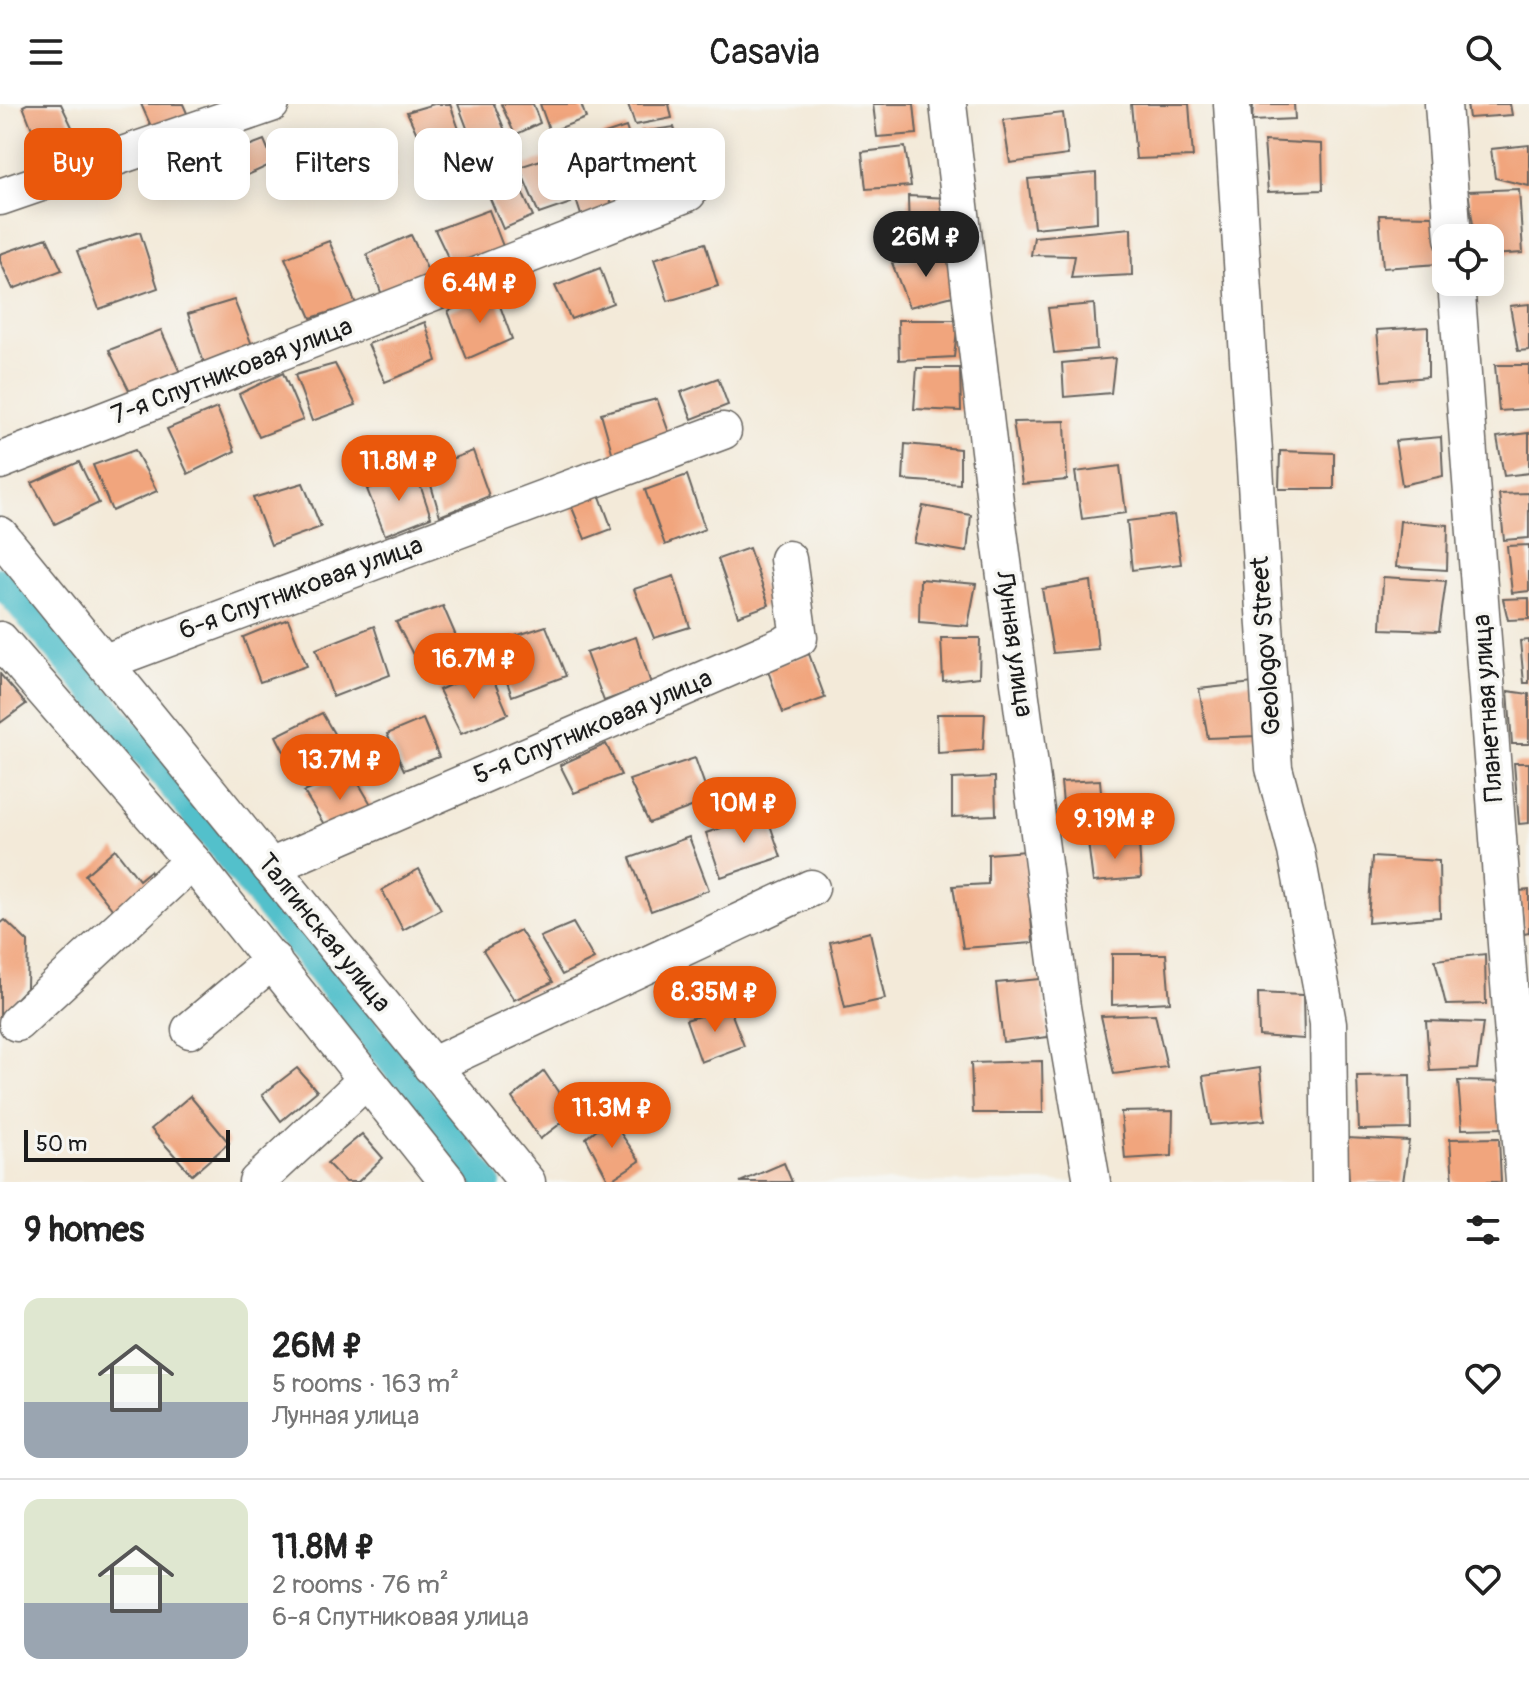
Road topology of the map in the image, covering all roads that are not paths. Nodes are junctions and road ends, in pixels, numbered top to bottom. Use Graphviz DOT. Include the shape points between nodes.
graph roads {
  1 [pos="271,104"];
  2 [pos="948,104"];
  3 [pos="1232,104"];
  4 [pos="1443,104"];
  5 [pos="0,197"];
  6 [pos="670,200"];
  7 [pos="1452,224"];
  8 [pos="1457,296"];
  9 [pos="723,431"];
  10 [pos="0,461"];
  11 [pos="0,535"];
  12 [pos="788,559"];
  13 [pos="0,640"];
  14 [pos="105,662"];
  15 [pos="192,861"];
  16 [pos="270,867"];
  17 [pos="811,888"];
  18 [pos="273,960"];
  19 [pos="373,1001"];
  20 [pos="17,1023"];
  21 [pos="190,1030"];
  22 [pos="338,1034"];
  23 [pos="431,1066"];
  24 [pos="365,1081"];
  25 [pos="257,1182"];
  26 [pos="448,1182"];
  27 [pos="527,1182"];
  28 [pos="1092,1182"];
  29 [pos="1330,1182"];
  30 [pos="1524,1182"];
  1 -- 5 [label="street"];
  2 -- 28 [label="street, Лунная улица" via="995,501"];
  3 -- 29 [label="street, Geologov Street" via="1274,768 1296,851 1328,1023"];
  4 -- 7 [label="street"];
  6 -- 10 [label="street, 7-я Спутниковая улица"];
  8 -- 30 [label="street, Планетная улица"];
  9 -- 14 [label="street, 6-я Спутниковая улица"];
  11 -- 14 [label="street, Талгинская улица"];
  12 -- 16 [label="street, 5-я Спутниковая улица" via="799,638"];
  13 -- 15 [label="street"];
  14 -- 16 [label="street, Талгинская улица"];
  15 -- 18 [label="street"];
  15 -- 20 [label="street"];
  16 -- 19 [label="street, Талгинская улица"];
  17 -- 23 [label="street"];
  18 -- 21 [label="street"];
  18 -- 22 [label="street"];
  19 -- 22 [label="street"];
  19 -- 23 [label="street, Талгинская улица"];
  22 -- 24 [label="street"];
  23 -- 27 [label="street, Талгинская улица"];
  24 -- 25 [label="street"];
  24 -- 26 [label="street"];
}
